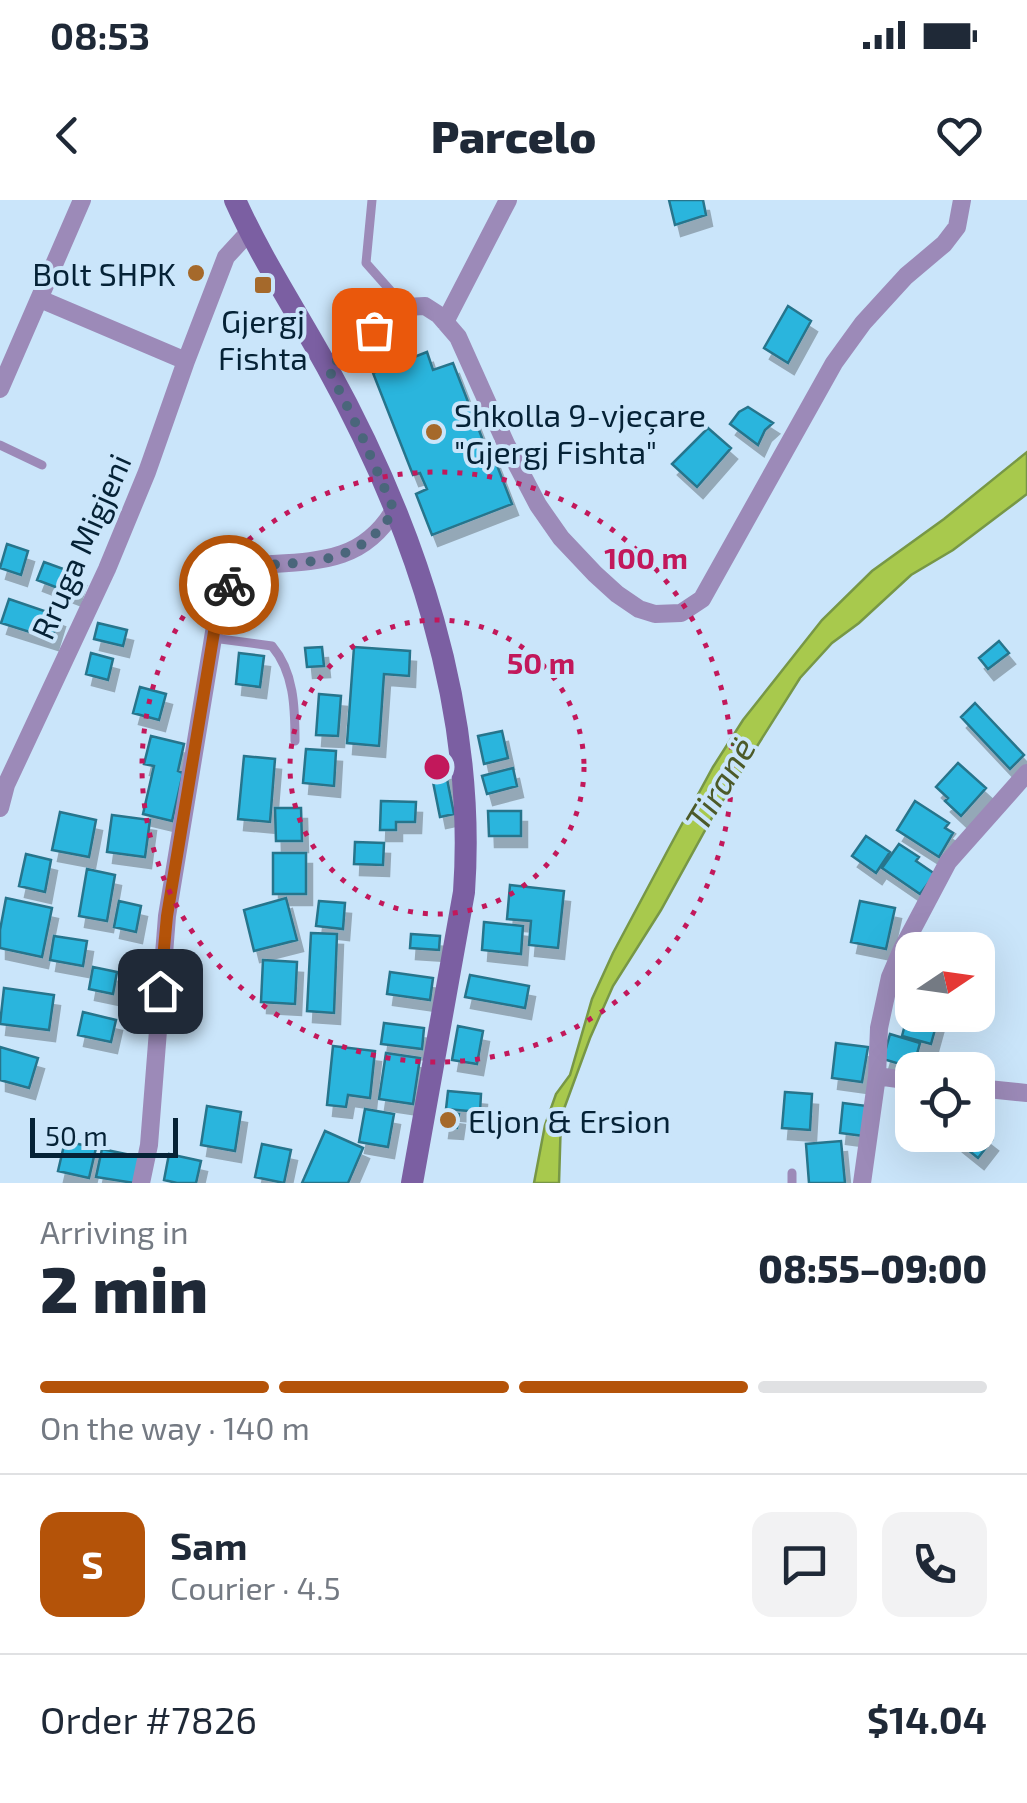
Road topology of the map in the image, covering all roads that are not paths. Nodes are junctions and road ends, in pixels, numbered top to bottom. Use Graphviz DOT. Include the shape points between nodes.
graph roads {
  1 [pos="82,200"];
  2 [pos="235,200"];
  3 [pos="372,200"];
  4 [pos="508,200"];
  5 [pos="962,200"];
  6 [pos="249,232"];
  7 [pos="40,299"];
  8 [pos="405,307"];
  9 [pos="445,322"];
  10 [pos="186,361"];
  11 [pos="328,368"];
  12 [pos="0,389"];
  13 [pos="0,445"];
  14 [pos="42,465"];
  15 [pos="394,510"];
  16 [pos="213,638"];
  17 [pos="295,741"];
  18 [pos="1027,772"];
  19 [pos="1021,790"];
  20 [pos="0,808"];
  21 [pos="877,1076"];
  22 [pos="895,1079"];
  23 [pos="995,1090"];
  24 [pos="1027,1093"];
  25 [pos="141,1183"];
  26 [pos="412,1183"];
  27 [pos="862,1183"];
  1 -- 7 [label="street"];
  2 -- 6 [label="main road"];
  3 -- 8 [label="lane" via="366,263"];
  4 -- 9 [label="street"];
  5 -- 9 [label="street" via="958,227 874,311 834,363 702,599 681,613 640,609 562,538 538,505"];
  6 -- 10 [label="street, Rruga Migjeni" via="226,258"];
  6 -- 11 [label="main road"];
  7 -- 10 [label="street"];
  7 -- 12 [label="street"];
  8 -- 9 [label="street" via="425,306"];
  8 -- 11 [label="street"];
  10 -- 20 [label="street, Rruga Migjeni" via="108,569"];
  11 -- 15 [label="main road"];
  13 -- 14 [label="lane"];
  15 -- 16 [label="street" via="365,545 328,560 238,572"];
  15 -- 26 [label="main road" via="444,659 462,758 466,861"];
  16 -- 17 [label="lane" via="272,646 282,658"];
  16 -- 25 [label="street" via="167,916"];
  18 -- 19 [label="street"];
  19 -- 21 [label="street" via="982,821 948,862 902,949 884,1001"];
  21 -- 22 [label="street"];
  21 -- 27 [label="street"];
  23 -- 24 [label="street"];
}
